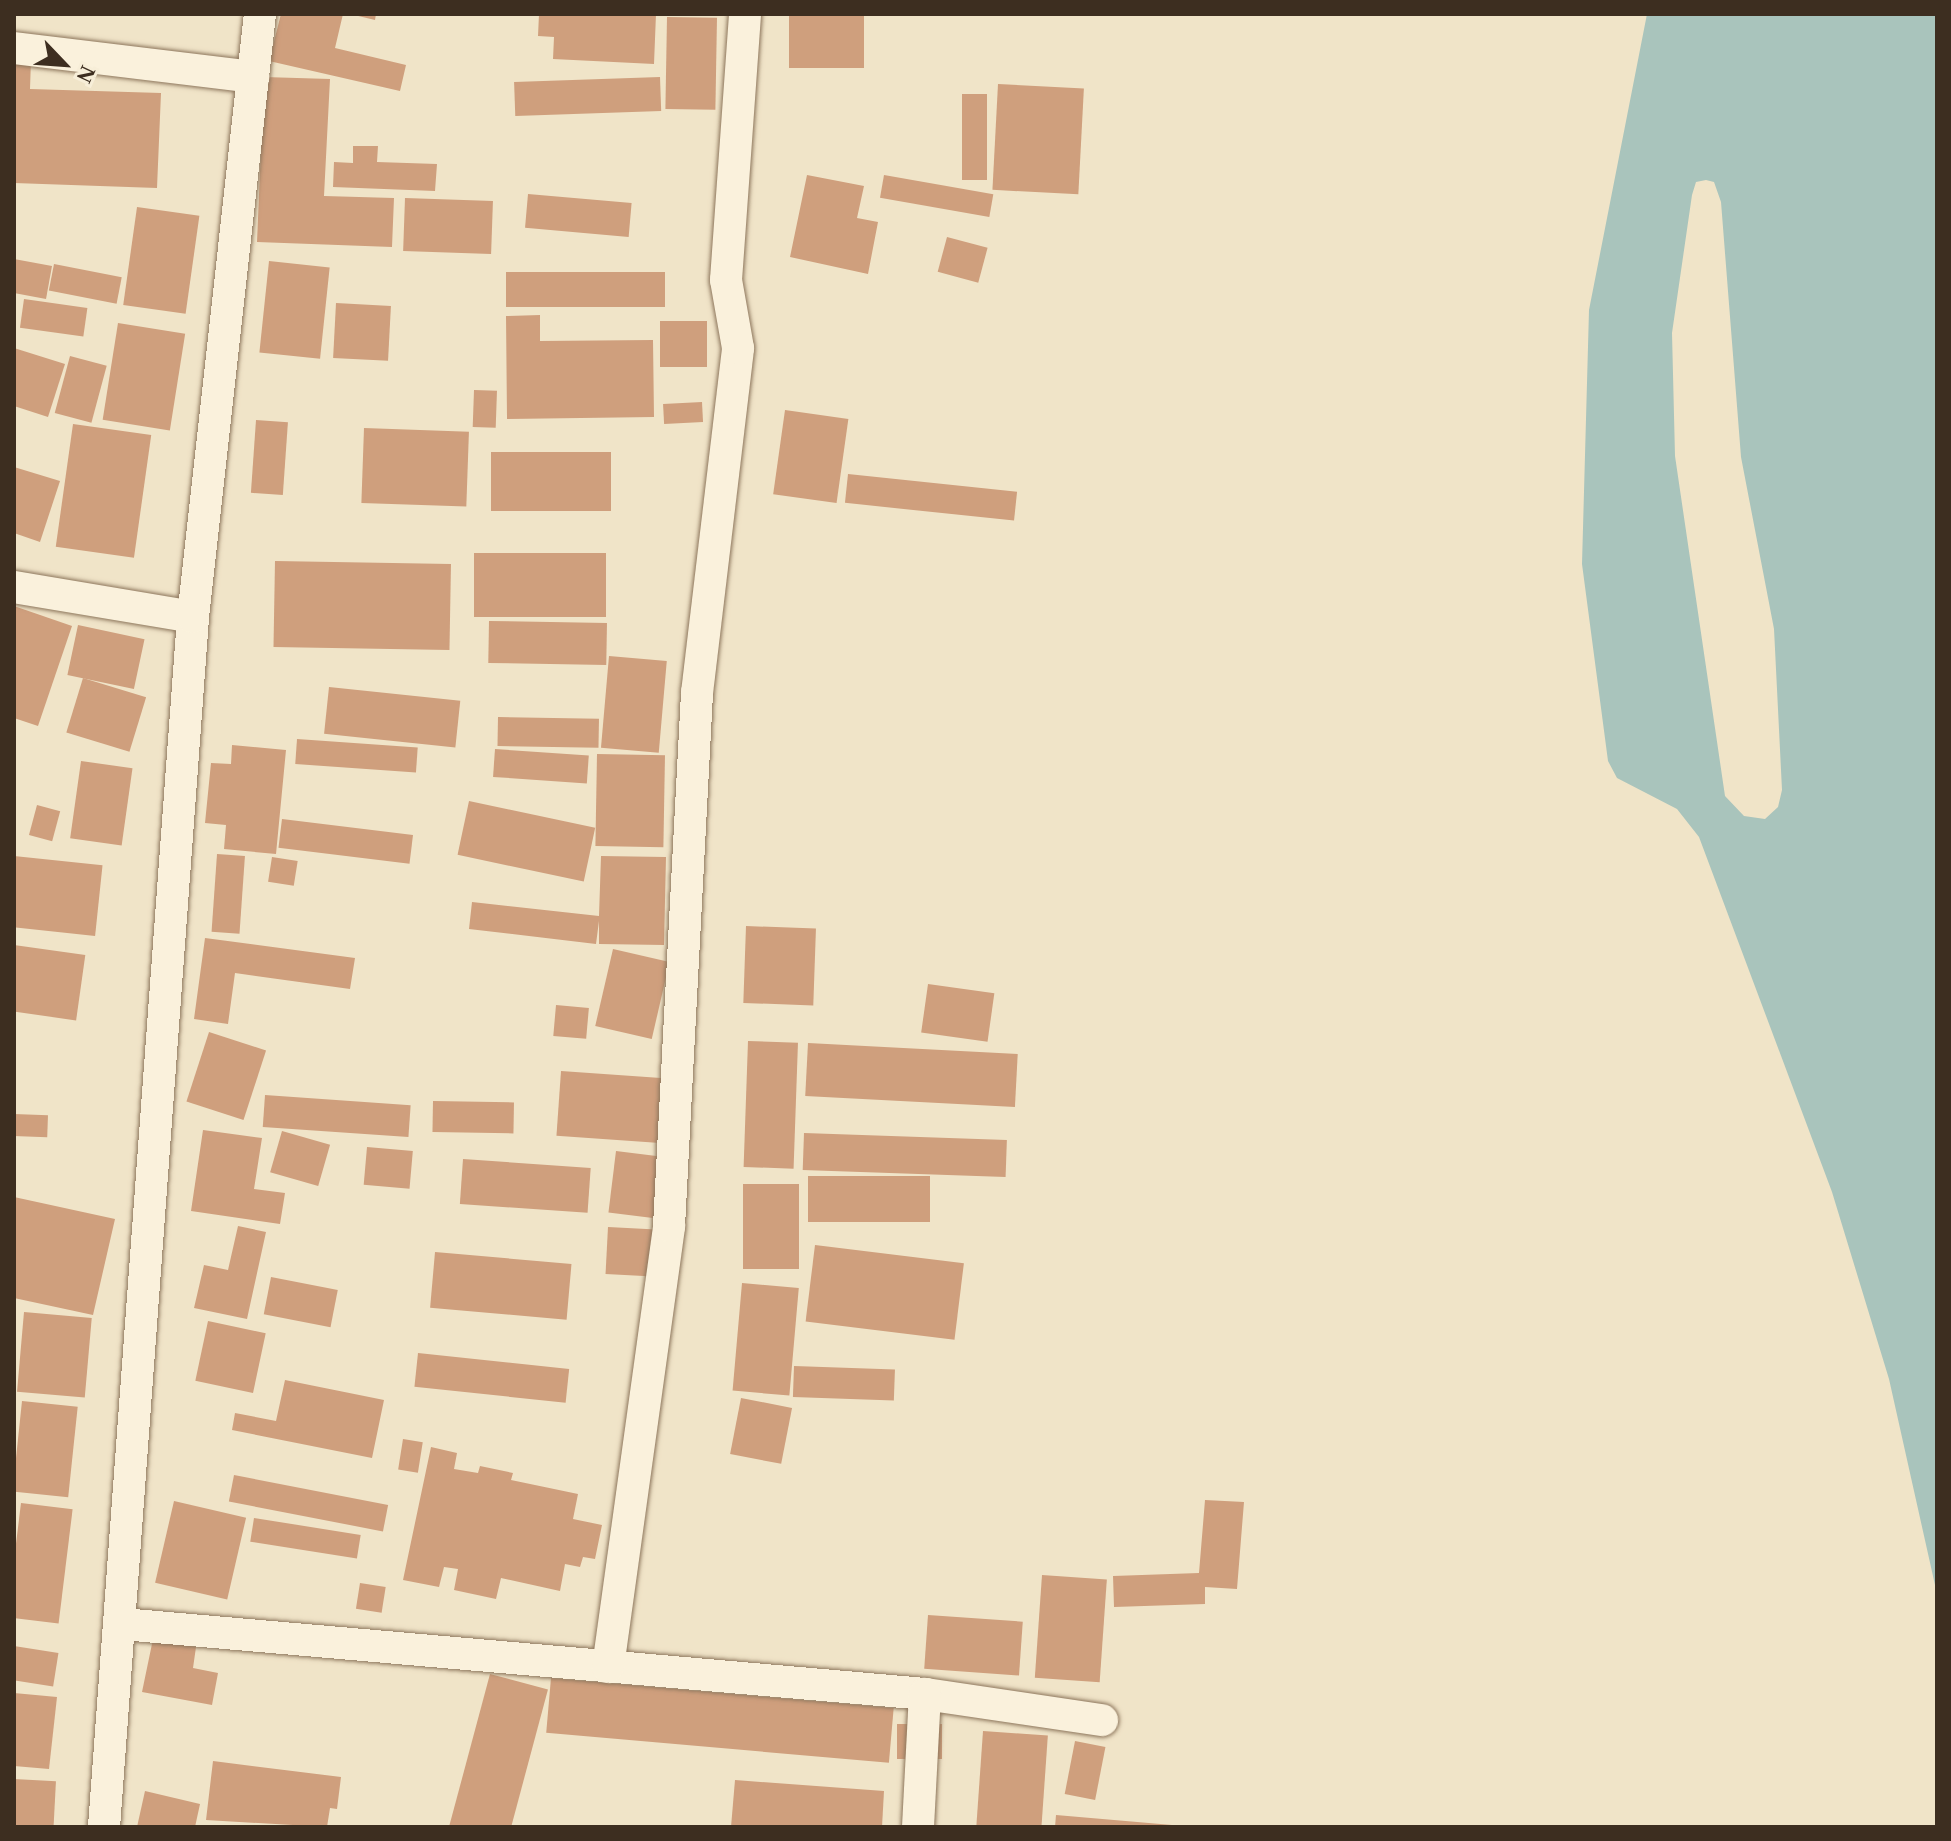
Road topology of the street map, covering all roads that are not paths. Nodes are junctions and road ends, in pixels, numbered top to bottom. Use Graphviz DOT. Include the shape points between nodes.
graph roads {
  1 [pos="260,14"];
  2 [pos="745,14"];
  3 [pos="14,48"];
  4 [pos="253,77"];
  5 [pos="14,587"];
  6 [pos="193,617"];
  7 [pos="122,1624"];
  8 [pos="608,1667"];
  9 [pos="925,1694"];
  10 [pos="1102,1720"];
  11 [pos="104,1827"];
  12 [pos="918,1827"];
  1 -- 4 [label="street"];
  2 -- 8 [label="street" via="726,280 738,348 697,693 669,1226"];
  3 -- 4 [label="street"];
  4 -- 6 [label="street"];
  5 -- 6 [label="street"];
  6 -- 7 [label="street"];
  7 -- 8 [label="street"];
  7 -- 11 [label="street"];
  8 -- 9 [label="street"];
  9 -- 10 [label="street"];
  9 -- 12 [label="street"];
}
